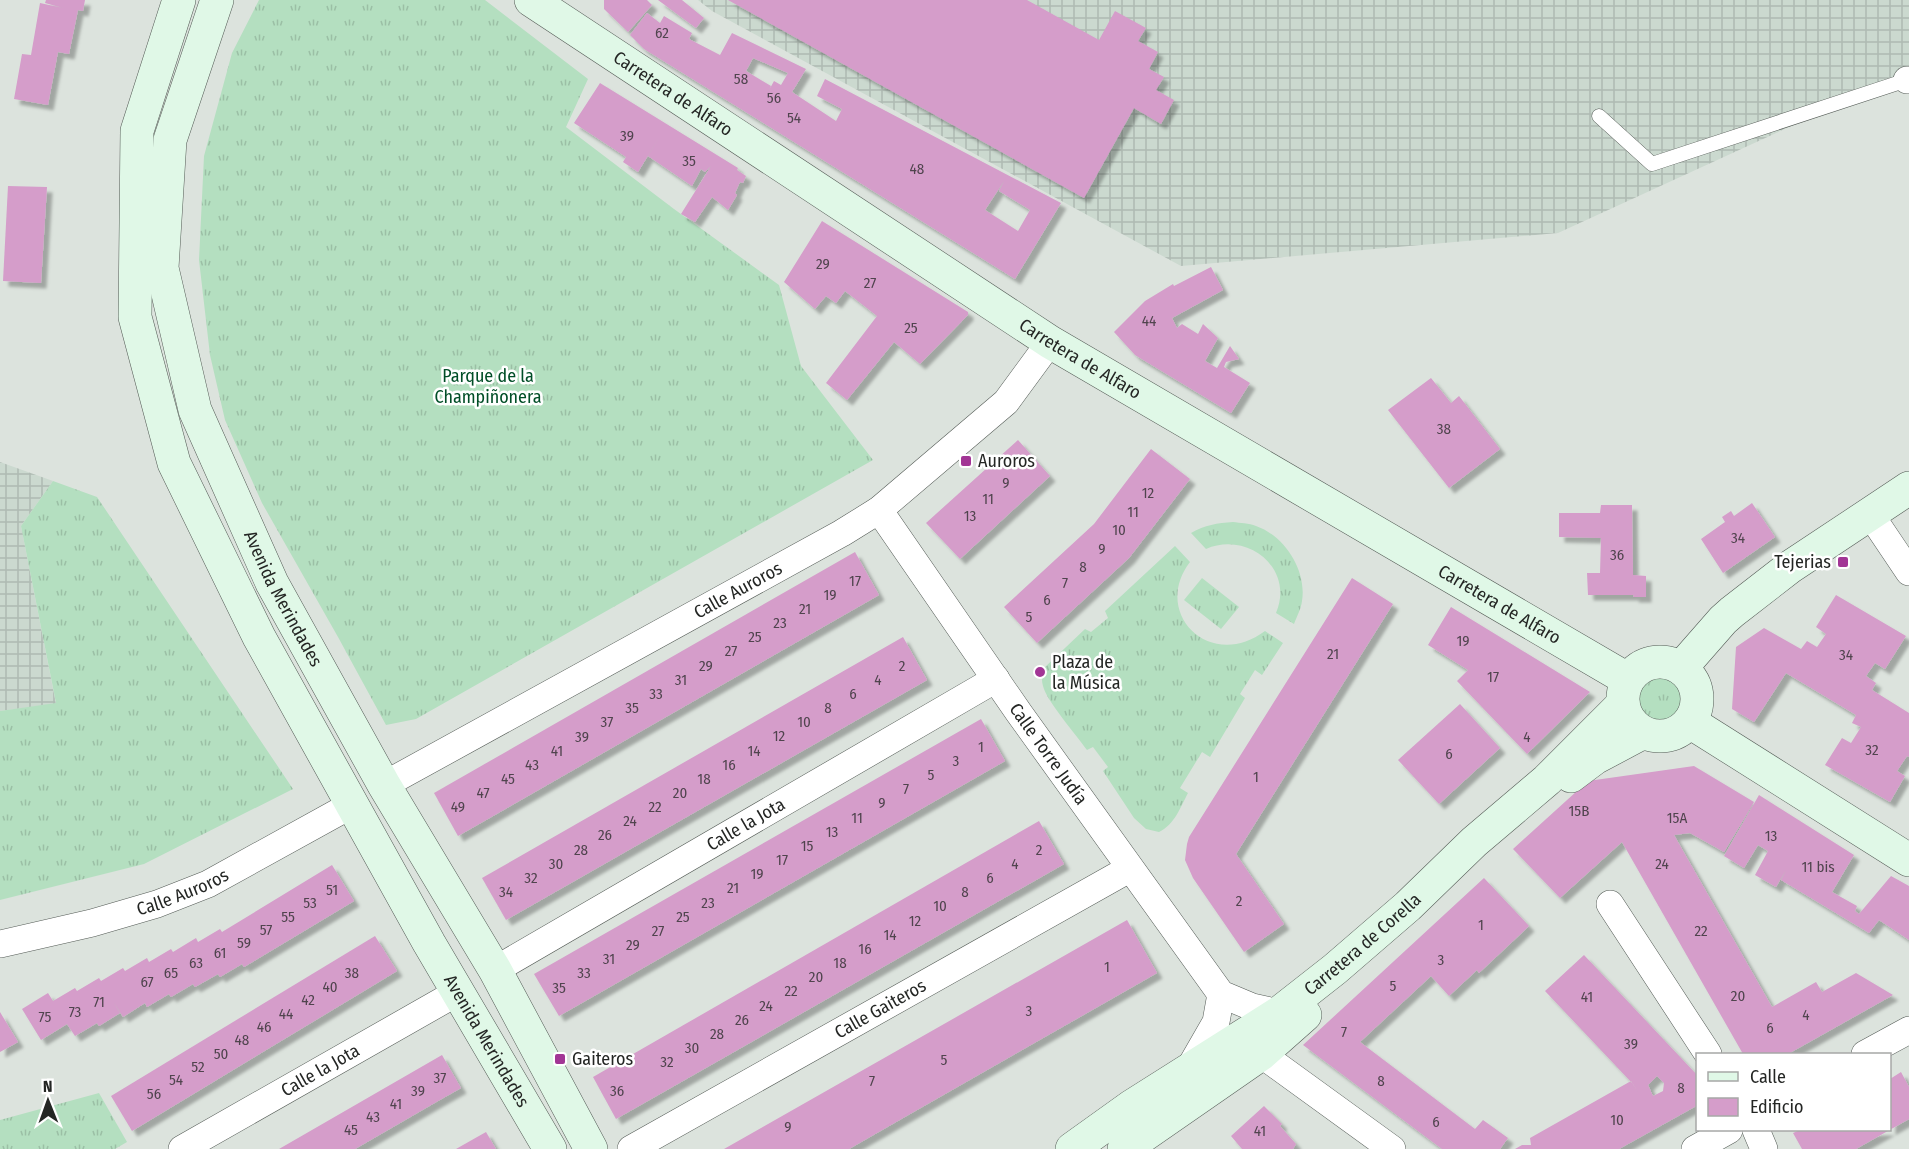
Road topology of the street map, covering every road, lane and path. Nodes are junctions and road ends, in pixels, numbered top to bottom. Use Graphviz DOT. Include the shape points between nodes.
graph roads {
  1 [pos="179,0"];
  2 [pos="217,0"];
  3 [pos="546,4"];
  4 [pos="1908,80"];
  5 [pos="1599,116"];
  6 [pos="1050,342"];
  7 [pos="1909,488"];
  8 [pos="879,510"];
  9 [pos="1870,514"];
  10 [pos="1909,572"];
  11 [pos="1681,668"];
  12 [pos="996,679"];
  13 [pos="1625,692"];
  14 [pos="1690,722"];
  15 [pos="1642,733"];
  16 [pos="384,785"];
  17 [pos="353,804"];
  18 [pos="1909,860"];
  19 [pos="1129,869"];
  20 [pos="1610,904"];
  21 [pos="0,944"];
  22 [pos="495,970"];
  23 [pos="458,992"];
  24 [pos="1221,994"];
  25 [pos="1279,1013"];
  26 [pos="1909,1030"];
  27 [pos="1707,1053"];
  28 [pos="1867,1053"];
  29 [pos="1261,1054"];
  30 [pos="1187,1071"];
  31 [pos="1727,1131"];
  32 [pos="1756,1131"];
  33 [pos="182,1149"];
  34 [pos="550,1149"];
  35 [pos="591,1149"];
  36 [pos="631,1149"];
  37 [pos="1072,1149"];
  38 [pos="1124,1149"];
  39 [pos="1392,1149"];
  40 [pos="1695,1149"];
  41 [pos="1764,1149"];
  1 -- 17 [label="street, Avenida Merindades" via="137,131 135,317 174,463 259,637"];
  2 -- 16 [label="street, Avenida Merindades" via="170,140 162,268 195,410 273,584"];
  3 -- 6 [label="street, Carretera de Alfaro"];
  4 -- 5 [label="lane" via="1652,164"];
  6 -- 8 [label="street, Calle Auroros" via="1006,402"];
  6 -- 13 [label="street, Carretera de Alfaro"];
  7 -- 9 [label="street"];
  8 -- 12 [label="street, Calle Torre Judía"];
  8 -- 16 [label="street, Calle Auroros"];
  9 -- 10 [label="street"];
  9 -- 11 [label="street" via="1790,567 1723,620"];
  11 -- 13 [label="street" via="1667,661 1645,664"];
  11 -- 14 [label="street" via="1697,688 1698,706"];
  12 -- 19 [label="street, Calle Torre Judía"];
  12 -- 22 [label="street, Calle la Jota"];
  13 -- 15 [label="street" via="1624,711"];
  13 -- 25 [label="street, Carretera de Corella" via="1547,780 1474,842 1408,906"];
  14 -- 15 [label="street" via="1672,735"];
  14 -- 18 [label="street"];
  15 -- 29 [label="street, Carretera de Corella" via="1595,758 1555,789"];
  16 -- 22 [label="street, Avenida Merindades"];
  17 -- 21 [label="street, Calle Auroros" via="208,884 92,923"];
  17 -- 23 [label="street, Avenida Merindades"];
  19 -- 24 [label="street, Calle Torre Judía"];
  19 -- 36 [label="street, Calle Gaiteros"];
  20 -- 27 [label="street"];
  22 -- 35 [label="street, Avenida Merindades"];
  23 -- 33 [label="street, Calle la Jota"];
  23 -- 34 [label="street, Avenida Merindades"];
  24 -- 25 [label="street"];
  24 -- 30 [label="street" via="1216,1022"];
  25 -- 30 [label="street, Carretera de Corella"];
  26 -- 28 [label="street"];
  29 -- 38 [label="street, Carretera de Corella"];
  29 -- 39 [label="street"];
  30 -- 37 [label="street, Carretera de Corella"];
  31 -- 40 [label="street"];
  32 -- 41 [label="street"];
}
